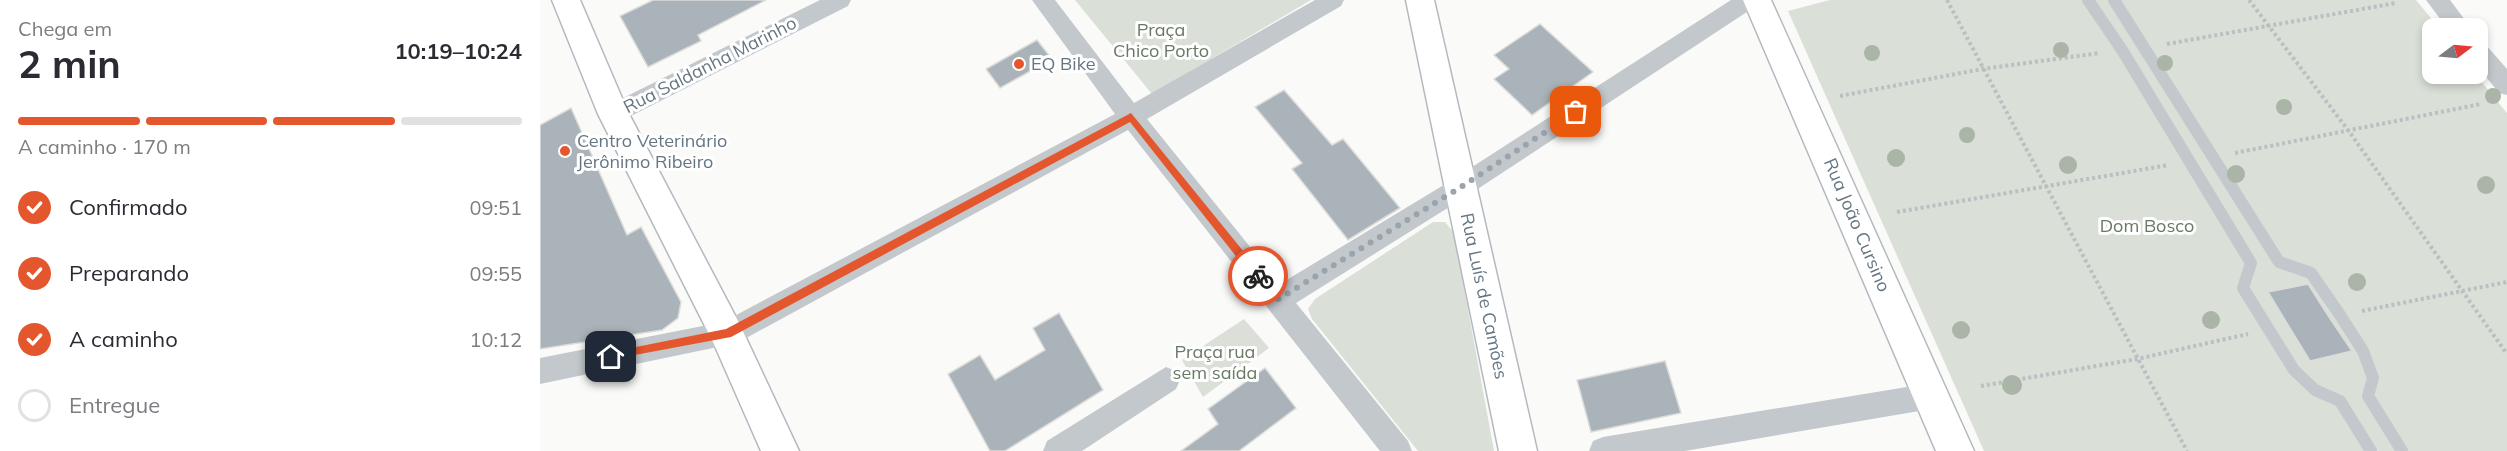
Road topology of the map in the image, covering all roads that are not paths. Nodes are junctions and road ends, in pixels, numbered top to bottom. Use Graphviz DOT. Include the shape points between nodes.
graph roads {
  1 [pos="566,0"];
  2 [pos="840,0"];
  3 [pos="1042,0"];
  4 [pos="1333,0"];
  5 [pos="1420,0"];
  6 [pos="1749,0"];
  7 [pos="1757,0"];
  8 [pos="2088,0"];
  9 [pos="2114,0"];
  10 [pos="2437,0"];
  11 [pos="2452,18"];
  12 [pos="2488,59"];
  13 [pos="2503,72"];
  14 [pos="613,114"];
  15 [pos="1131,117"];
  16 [pos="1461,187"];
  17 [pos="1277,300"];
  18 [pos="727,334"];
  19 [pos="540,371"];
  20 [pos="1166,380"];
  21 [pos="1931,396"];
  22 [pos="780,451"];
  23 [pos="1057,451"];
  24 [pos="1398,451"];
  25 [pos="1518,451"];
  26 [pos="1603,451"];
  27 [pos="1955,451"];
  28 [pos="2371,451"];
  29 [pos="2402,451"];
  1 -- 14 [label="street"];
  2 -- 14 [label="street, Rua Saldanha Marinho"];
  3 -- 15 [label="street"];
  4 -- 15 [label="street"];
  5 -- 16 [label="street, Rua Luís de Camões"];
  6 -- 16 [label="street"];
  7 -- 21 [label="street, Rua João Cursino"];
  8 -- 28 [label="lane" via="2252,263 2243,288 2268,330 2294,370 2315,390 2340,400"];
  9 -- 29 [label="lane" via="2279,262 2311,273 2363,351 2373,378 2368,396"];
  10 -- 11 [label="street"];
  12 -- 13 [label="street"];
  14 -- 18 [label="street"];
  15 -- 17 [label="street"];
  15 -- 18 [label="street"];
  16 -- 17 [label="street"];
  16 -- 25 [label="street, Rua Luís de Camões"];
  17 -- 24 [label="street"];
  18 -- 19 [label="street"];
  18 -- 22 [label="street"];
  20 -- 23 [label="street"];
  21 -- 26 [label="street"];
  21 -- 27 [label="street, Rua João Cursino"];
}
